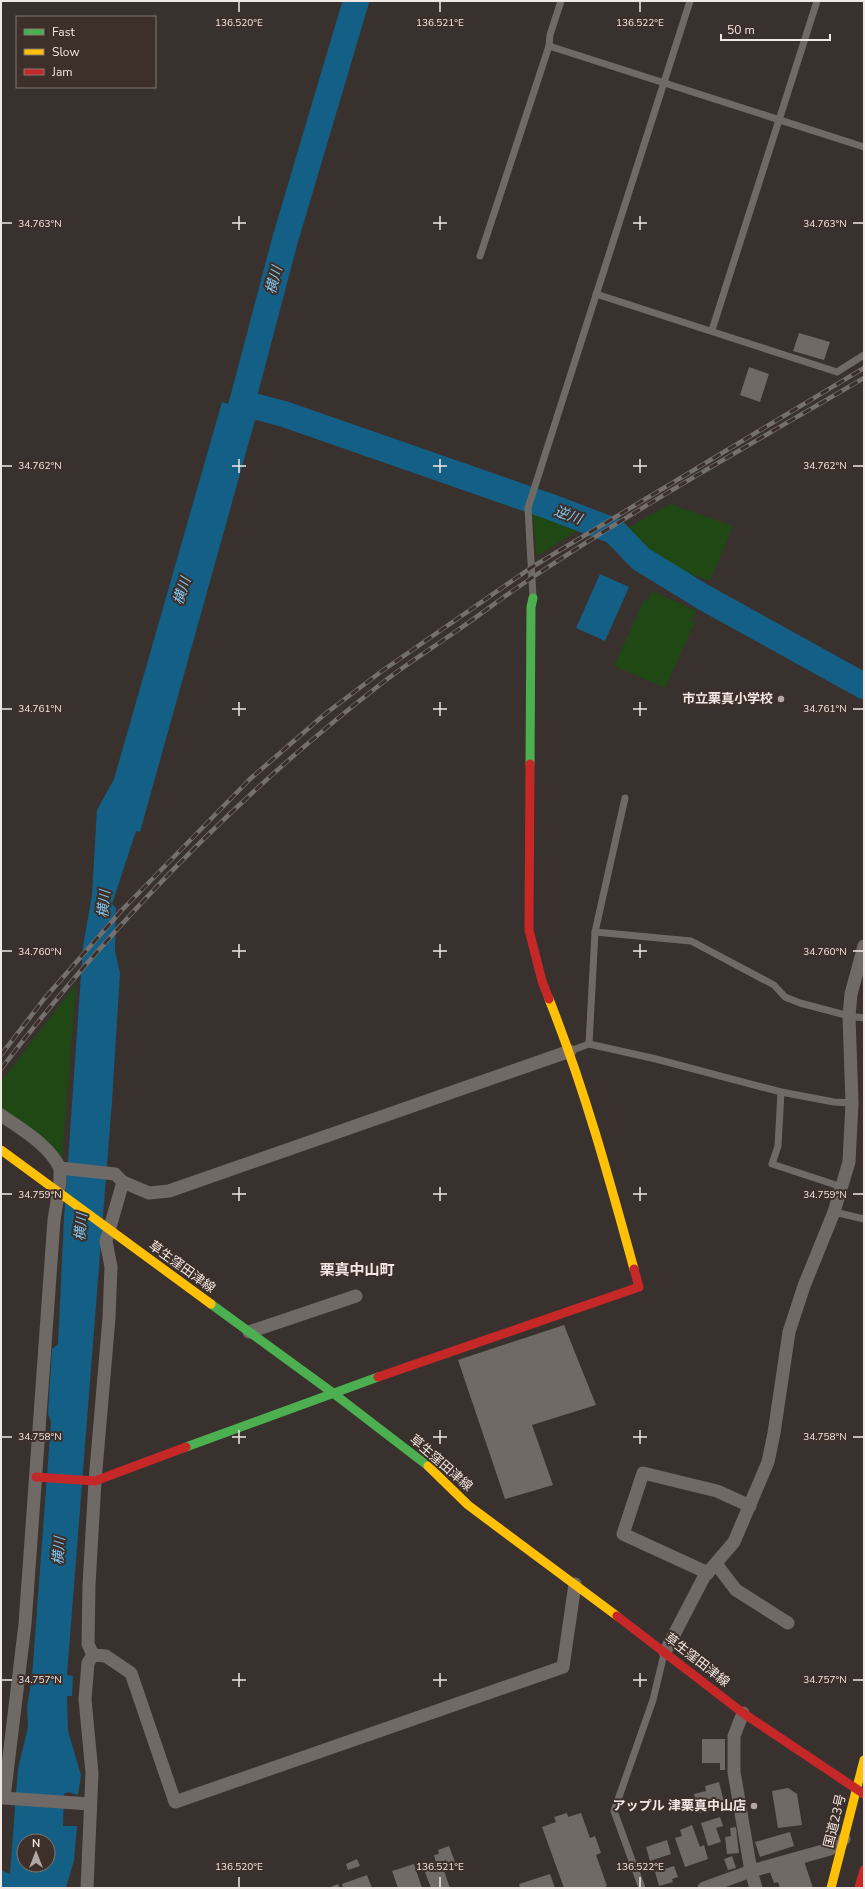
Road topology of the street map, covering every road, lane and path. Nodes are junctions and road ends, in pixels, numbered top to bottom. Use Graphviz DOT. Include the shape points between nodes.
graph roads {
  1 [pos="561,1"];
  2 [pos="690,1"];
  3 [pos="817,1"];
  4 [pos="549,46"];
  5 [pos="663,83"];
  6 [pos="780,120"];
  7 [pos="864,147"];
  8 [pos="480,256"];
  9 [pos="596,294"];
  10 [pos="712,330"];
  11 [pos="864,355"];
  12 [pos="533,598"];
  13 [pos="625,798"];
  14 [pos="595,932"];
  15 [pos="864,946"];
  16 [pos="849,1016"];
  17 [pos="864,1018"];
  18 [pos="589,1044"];
  19 [pos="570,1051"];
  20 [pos="782,1092"];
  21 [pos="852,1103"];
  22 [pos="1,1115"];
  23 [pos="1,1150"];
  24 [pos="62,1169"];
  25 [pos="119,1178"];
  26 [pos="842,1187"];
  27 [pos="834,1212"];
  28 [pos="864,1219"];
  29 [pos="356,1296"];
  30 [pos="249,1332"];
  31 [pos="333,1393"];
  32 [pos="36,1477"];
  33 [pos="95,1481"];
  34 [pos="750,1506"];
  35 [pos="712,1568"];
  36 [pos="575,1584"];
  37 [pos="788,1623"];
  38 [pos="665,1652"];
  39 [pos="93,1655"];
  40 [pos="743,1713"];
  41 [pos="864,1760"];
  42 [pos="860,1792"];
  43 [pos="90,1804"];
  44 [pos="844,1839"];
  45 [pos="864,1870"];
  46 [pos="751,1871"];
  47 [pos="87,1888"];
  48 [pos="642,1888"];
  49 [pos="704,1888"];
  50 [pos="756,1888"];
  51 [pos="831,1888"];
  52 [pos="859,1888"];
  1 -- 4 [label="lane"];
  2 -- 5 [label="lane"];
  3 -- 6 [label="lane"];
  4 -- 5 [label="lane"];
  4 -- 8 [label="lane"];
  5 -- 6 [label="lane"];
  5 -- 9 [label="lane"];
  6 -- 7 [label="lane"];
  6 -- 10 [label="lane"];
  9 -- 10 [label="lane"];
  9 -- 12 [label="lane" via="528,508"];
  10 -- 11 [label="lane" via="720,335 837,372"];
  12 -- 19 [label="main road" via="529,930 542,981"];
  13 -- 14 [label="lane"];
  14 -- 16 [label="lane" via="691,941 774,985 785,997"];
  14 -- 18 [label="lane"];
  15 -- 16 [label="street" via="851,994"];
  16 -- 17 [label="lane"];
  16 -- 21 [label="street"];
  18 -- 19 [label="lane"];
  18 -- 20 [label="lane"];
  19 -- 25 [label="street" via="169,1191 149,1193"];
  19 -- 31 [label="main road" via="590,1111 639,1287"];
  20 -- 21 [label="lane"];
  20 -- 26 [label="lane" via="778,1146 772,1164"];
  21 -- 26 [label="street" via="849,1162"];
  22 -- 24 [label="street" via="40,1144 55,1158"];
  23 -- 30 [label="main road, 草生窪田津線"];
  24 -- 25 [label="street"];
  24 -- 32 [label="street" via="54,1220"];
  25 -- 33 [label="street" via="106,1241 111,1267 109,1318"];
  26 -- 27 [label="street"];
  27 -- 28 [label="lane"];
  27 -- 34 [label="street" via="804,1286 789,1332 768,1462"];
  29 -- 30 [label="street"];
  30 -- 31 [label="main road, 草生窪田津線"];
  31 -- 33 [label="main road"];
  31 -- 36 [label="main road, 草生窪田津線" via="420,1459 468,1505"];
  32 -- 33 [label="main road"];
  32 -- 43 [label="street" via="25,1624 4,1798"];
  33 -- 39 [label="street" via="88,1644"];
  34 -- 35 [label="street" via="734,1542"];
  34 -- 35 [label="street" via="717,1491 643,1473 623,1534"];
  35 -- 37 [label="street" via="736,1590"];
  35 -- 38 [label="street"];
  36 -- 38 [label="main road, 草生窪田津線"];
  36 -- 39 [label="street" via="562,1668 175,1802 131,1673 106,1656"];
  38 -- 40 [label="main road, 草生窪田津線"];
  38 -- 48 [label="lane" via="654,1700 614,1811"];
  39 -- 43 [label="street" via="88,1663 84,1699 92,1773"];
  40 -- 42 [label="main road, 草生窪田津線"];
  40 -- 46 [label="street" via="734,1736 734,1772"];
  41 -- 42 [label="main road, 国道23号"];
  42 -- 44 [label="main road, 国道23号"];
  43 -- 47 [label="street"];
  44 -- 46 [label="street" via="830,1848"];
  44 -- 51 [label="main road, 国道23号"];
  45 -- 52 [label="main road"];
  46 -- 49 [label="street"];
  46 -- 50 [label="street"];
}
